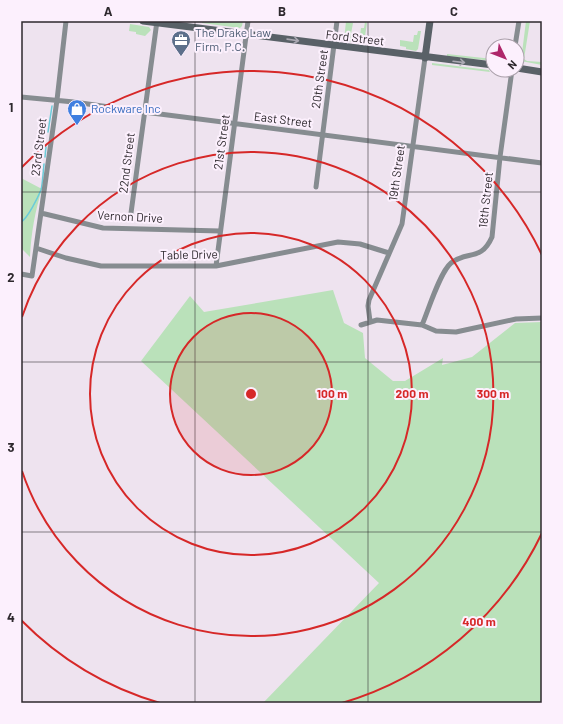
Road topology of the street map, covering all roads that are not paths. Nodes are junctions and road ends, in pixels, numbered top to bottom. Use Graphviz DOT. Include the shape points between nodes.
graph roads {
  1 [pos="66,21"];
  2 [pos="143,21"];
  3 [pos="248,21"];
  4 [pos="338,21"];
  5 [pos="430,21"];
  6 [pos="519,21"];
  7 [pos="157,22"];
  8 [pos="247,34"];
  9 [pos="516,38"];
  10 [pos="334,46"];
  11 [pos="425,58"];
  12 [pos="485,64"];
  13 [pos="525,69"];
  14 [pos="542,72"];
  15 [pos="511,78"];
  16 [pos="21,97"];
  17 [pos="57,100"];
  18 [pos="144,112"];
  19 [pos="235,124"];
  20 [pos="322,135"];
  21 [pos="412,147"];
  22 [pos="500,157"];
  23 [pos="542,163"];
  24 [pos="316,187"];
  25 [pos="41,213"];
  26 [pos="131,213"];
  27 [pos="220,231"];
  28 [pos="36,248"];
  29 [pos="389,253"];
  30 [pos="216,266"];
  31 [pos="21,274"];
  32 [pos="542,318"];
  33 [pos="370,321"];
  34 [pos="361,325"];
  35 [pos="422,326"];
  1 -- 17 [label="street, 23rd Street"];
  2 -- 7 [label="main road, Ford Street"];
  3 -- 8 [label="street, 21st Street"];
  4 -- 10 [label="street, 20th Street"];
  5 -- 11 [label="main road, 19th Street"];
  6 -- 9 [label="street"];
  7 -- 8 [label="main road, Ford Street"];
  7 -- 18 [label="street, 22nd Street"];
  8 -- 10 [label="main road, Ford Street, one-way"];
  8 -- 19 [label="street, 21st Street"];
  10 -- 11 [label="main road, Ford Street"];
  10 -- 20 [label="street, 20th Street"];
  11 -- 12 [label="main road, Ford Street, one-way"];
  11 -- 21 [label="street, 19th Street"];
  13 -- 14 [label="main road"];
  15 -- 22 [label="street, 18th Street"];
  16 -- 17 [label="street, East Street"];
  17 -- 18 [label="street, East Street"];
  17 -- 25 [label="street, 23rd Street"];
  18 -- 19 [label="street, East Street"];
  18 -- 26 [label="street, 22nd Street"];
  19 -- 20 [label="street, East Street"];
  19 -- 27 [label="street, 21st Street"];
  20 -- 21 [label="street, East Street"];
  20 -- 24 [label="street, 20th Street"];
  21 -- 22 [label="street, East Street"];
  21 -- 29 [label="street, 19th Street" via="402,224"];
  22 -- 23 [label="street, East Street"];
  22 -- 35 [label="street, 18th Street" via="493,233 490,241 481,252 460,258 448,266"];
  25 -- 27 [label="street, Vernon Drive" via="103,228"];
  25 -- 28 [label="street, 23rd Street"];
  27 -- 30 [label="street, 21st Street"];
  28 -- 30 [label="street, Table Drive" via="101,266"];
  28 -- 31 [label="street, 23rd Street" via="32,276"];
  29 -- 30 [label="street, Table Drive" via="360,244 338,242"];
  29 -- 33 [label="street, 19th Street" via="368,306"];
  32 -- 35 [label="street" via="516,318 456,332 436,331"];
  33 -- 34 [label="street"];
  33 -- 35 [label="street"];
}
